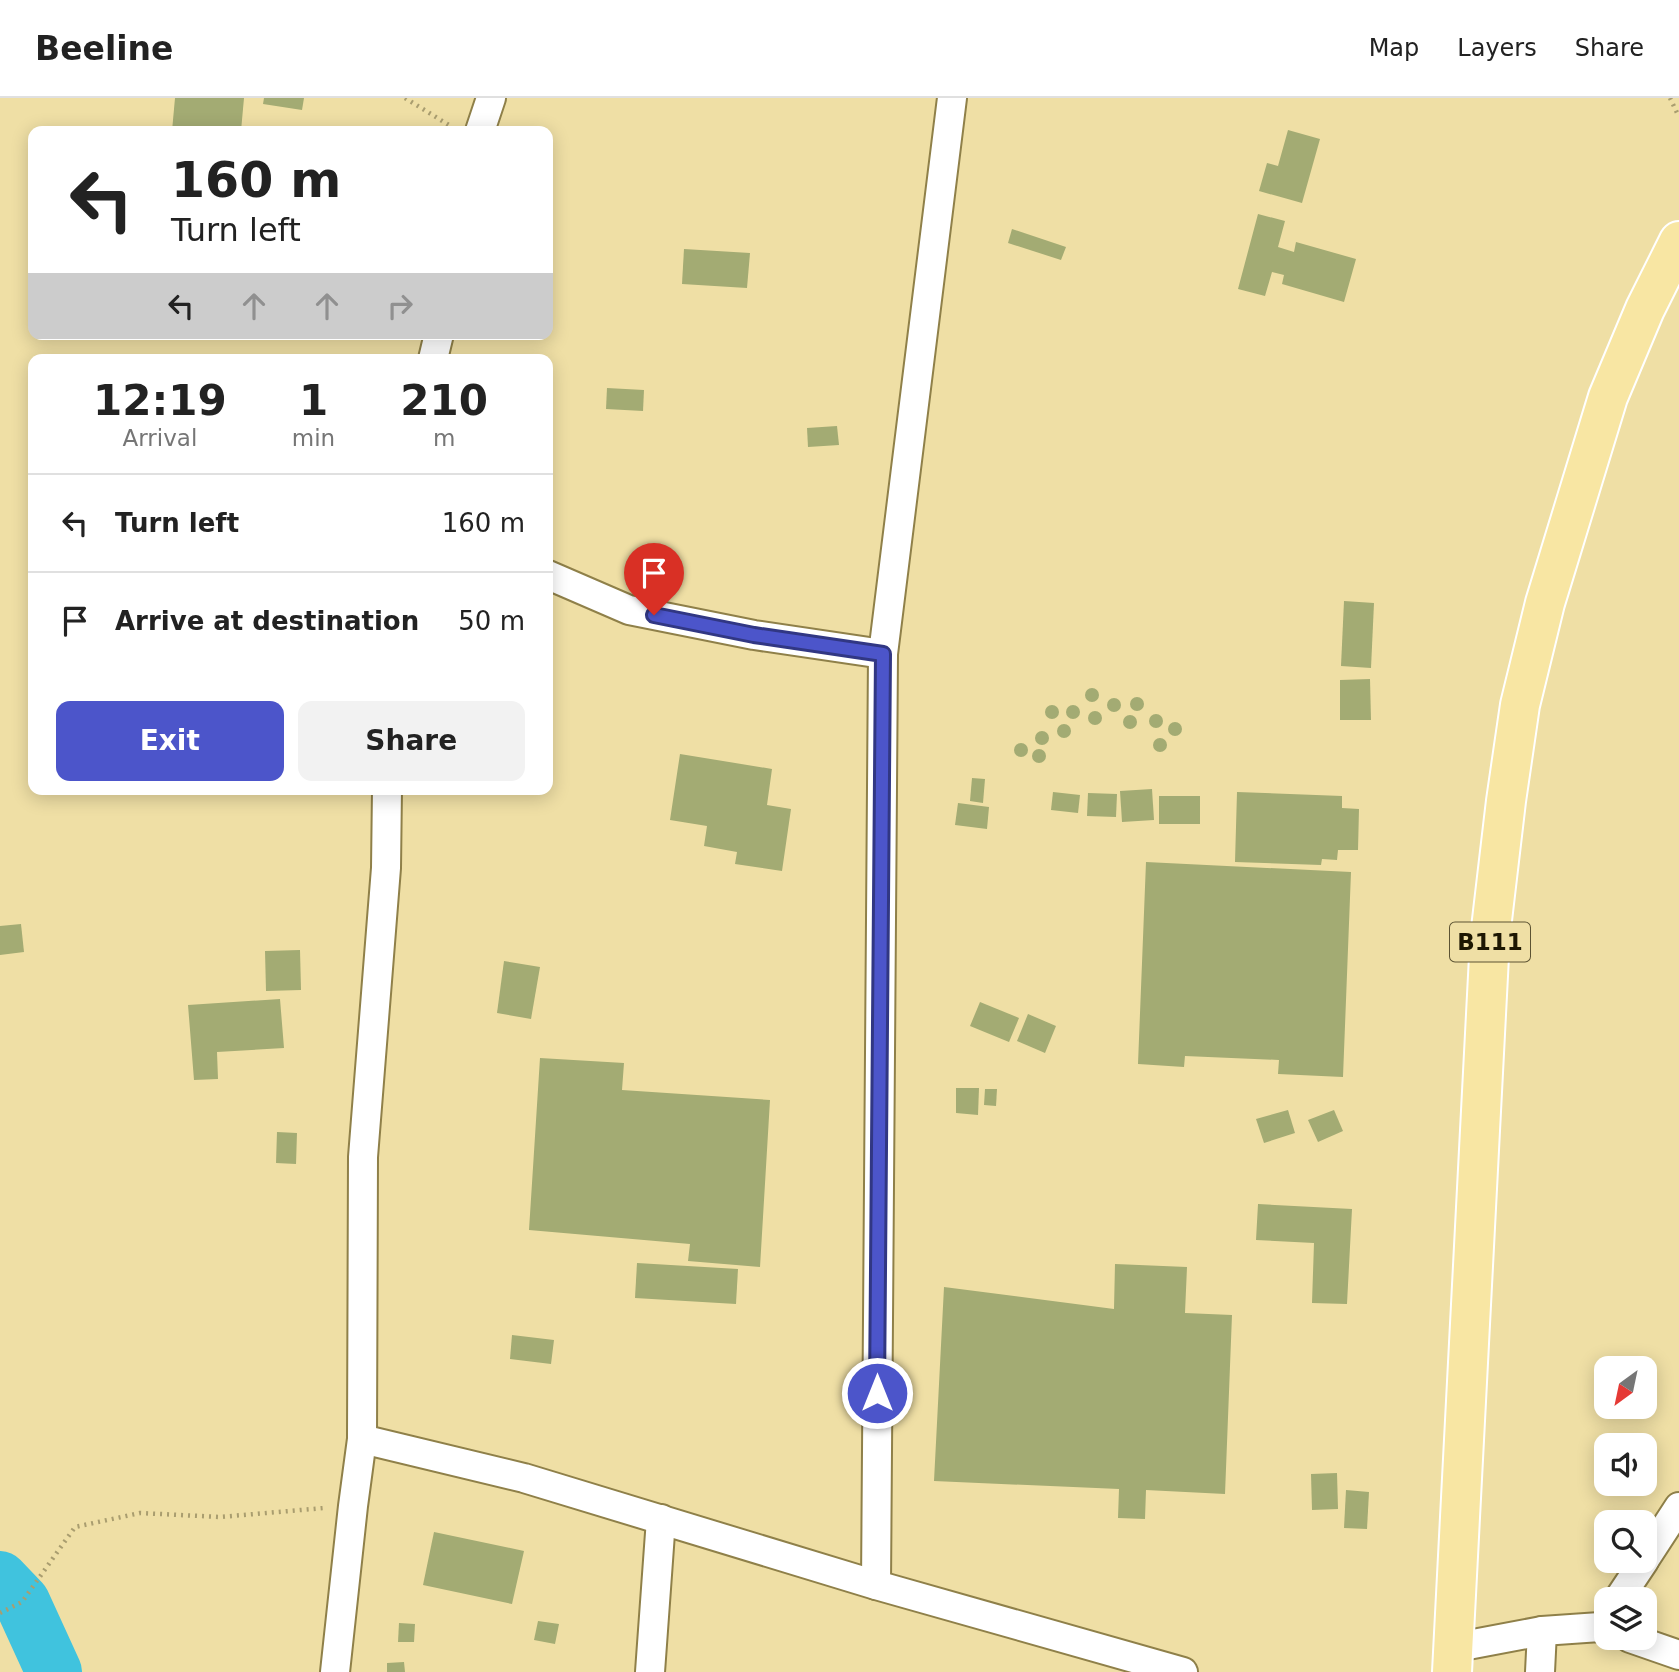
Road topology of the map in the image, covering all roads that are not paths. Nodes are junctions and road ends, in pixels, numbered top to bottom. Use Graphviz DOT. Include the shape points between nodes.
graph roads {
  1 [pos="491,98"];
  2 [pos="952,98"];
  3 [pos="482,126"];
  4 [pos="1679,241"];
  5 [pos="553,577"];
  6 [pos="883,654"];
  7 [pos="387,795"];
  8 [pos="362,1439"];
  9 [pos="1679,1507"];
  10 [pos="661,1519"];
  11 [pos="1657,1540"];
  12 [pos="876,1585"];
  13 [pos="1594,1626"];
  14 [pos="1542,1631"];
  15 [pos="1657,1647"];
  16 [pos="1679,1655"];
  17 [pos="1452,1660"];
  18 [pos="335,1672"];
  19 [pos="650,1672"];
  20 [pos="1183,1672"];
  21 [pos="1540,1672"];
  1 -- 3 [label="street"];
  2 -- 6 [label="street"];
  4 -- 17 [label="main road, B111" via="1608,397 1545,603 1520,705 1490,937"];
  5 -- 6 [label="street" via="629,610"];
  6 -- 12 [label="street"];
  7 -- 8 [label="street" via="386,868 363,1157"];
  8 -- 10 [label="street" via="524,1478"];
  8 -- 18 [label="street"];
  9 -- 11 [label="street"];
  10 -- 12 [label="street"];
  10 -- 19 [label="street"];
  12 -- 20 [label="street"];
  13 -- 14 [label="street"];
  14 -- 17 [label="street"];
  14 -- 21 [label="street"];
  15 -- 16 [label="street"];
}
